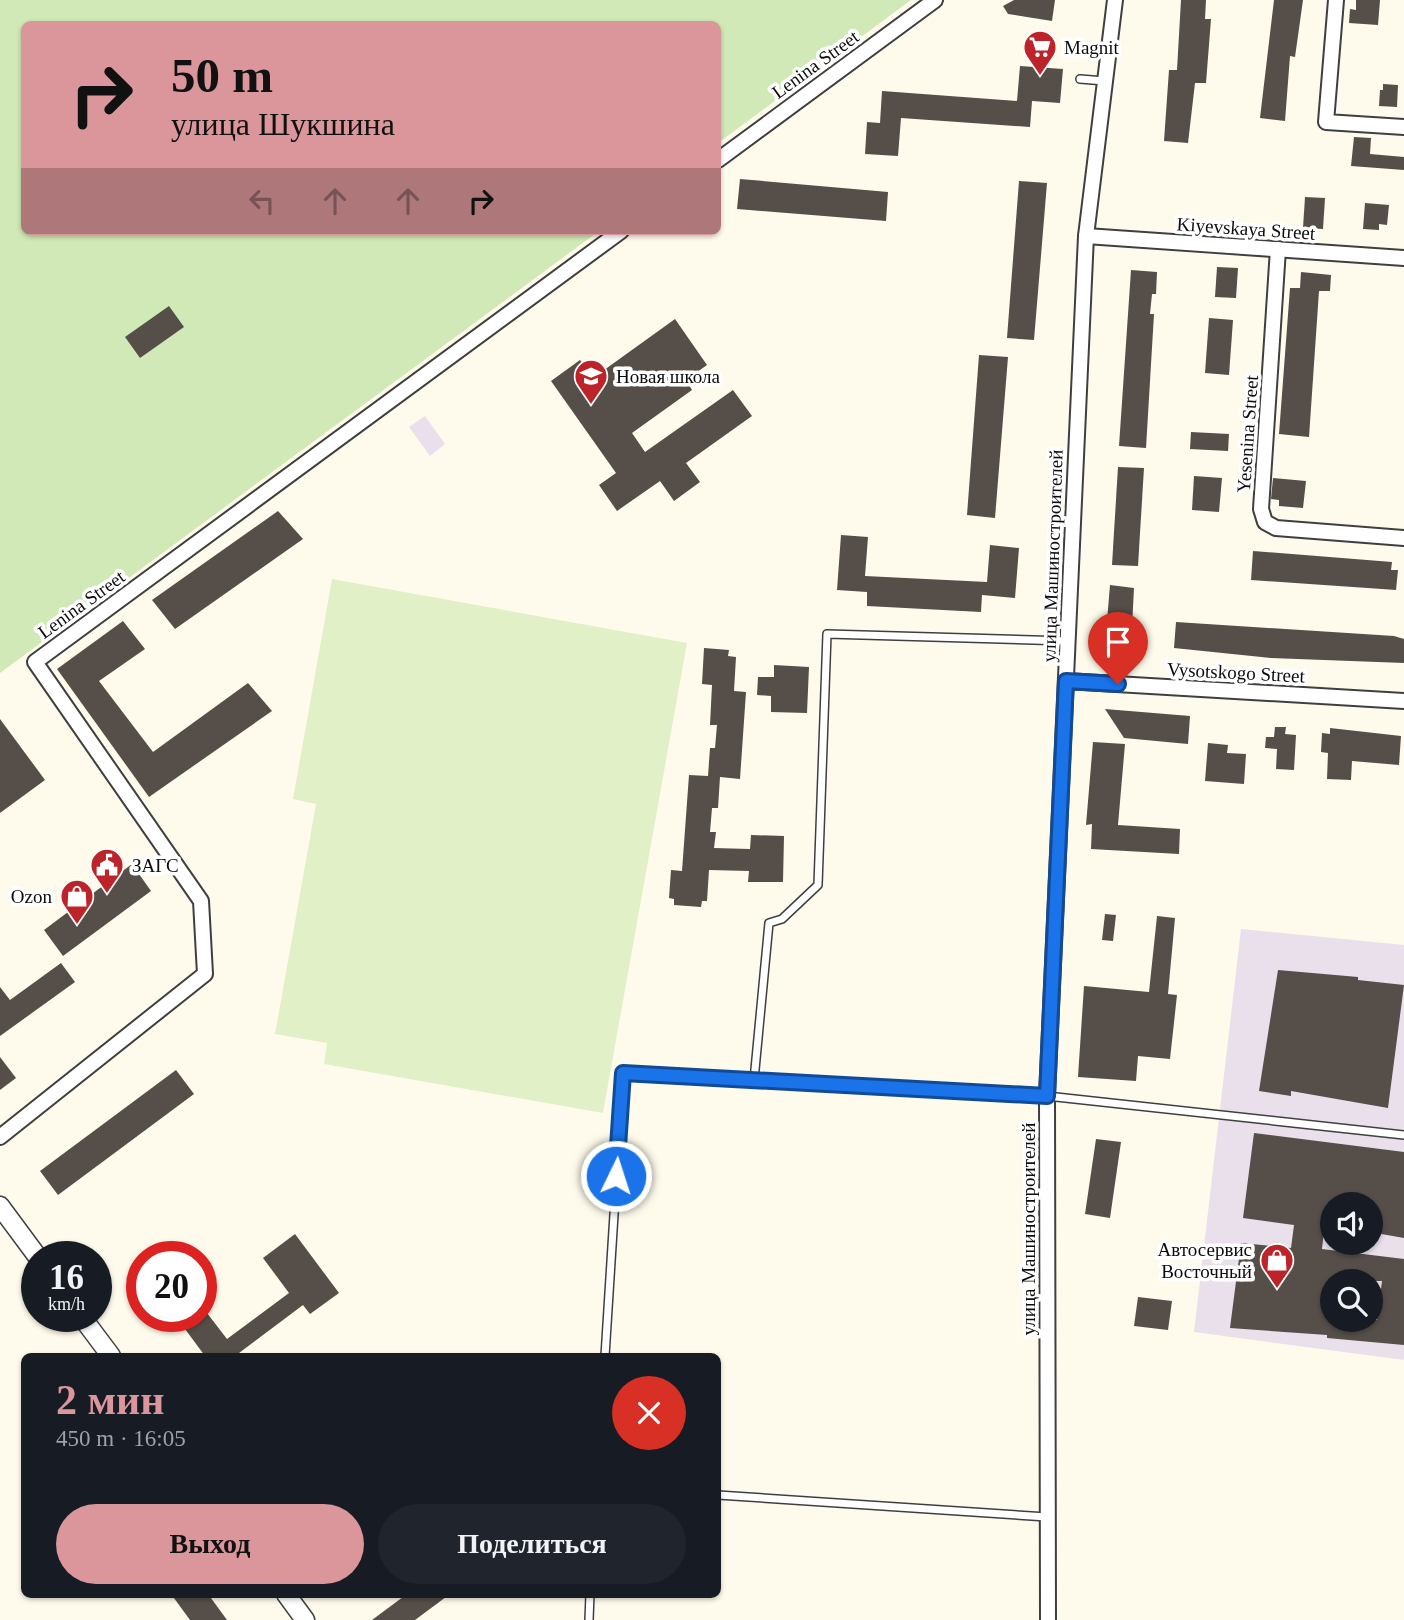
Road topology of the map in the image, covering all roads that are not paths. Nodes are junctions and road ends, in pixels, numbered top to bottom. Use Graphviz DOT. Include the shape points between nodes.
graph roads {
  1 [pos="934,0"];
  2 [pos="1115,0"];
  3 [pos="1336,0"];
  4 [pos="1080,79"];
  5 [pos="1105,81"];
  6 [pos="1404,127"];
  7 [pos="721,158"];
  8 [pos="616,235"];
  9 [pos="1086,236"];
  10 [pos="1278,249"];
  11 [pos="1404,258"];
  12 [pos="1404,538"];
  13 [pos="1068,641"];
  14 [pos="1066,681"];
  15 [pos="1404,701"];
  16 [pos="754,1080"];
  17 [pos="1047,1096"];
  18 [pos="1404,1135"];
  19 [pos="0,1137"];
  20 [pos="0,1206"];
  21 [pos="26,1241"];
  22 [pos="93,1332"];
  23 [pos="109,1353"];
  24 [pos="605,1353"];
  25 [pos="721,1495"];
  26 [pos="1048,1517"];
  27 [pos="289,1598"];
  28 [pos="590,1598"];
  29 [pos="305,1620"];
  30 [pos="589,1620"];
  31 [pos="1048,1620"];
  1 -- 7 [label="street, Lenina Street"];
  2 -- 5 [label="street, улица Машиностроителей"];
  3 -- 6 [label="street" via="1326,122"];
  4 -- 5 [label="lane"];
  5 -- 9 [label="street, улица Машиностроителей"];
  8 -- 19 [label="street, Lenina Street" via="35,662 201,901 205,974"];
  9 -- 10 [label="street, Kiyevskaya Street"];
  9 -- 13 [label="street, улица Машиностроителей"];
  10 -- 11 [label="street, Kiyevskaya Street"];
  10 -- 12 [label="street, Yesenina Street" via="1261,509 1265,522 1276,528"];
  13 -- 14 [label="street, улица Машиностроителей"];
  13 -- 16 [label="lane" via="827,634 818,885 782,919 769,923"];
  14 -- 15 [label="street, Vysotskogo Street"];
  14 -- 17 [label="street, улица Машиностроителей"];
  16 -- 17 [label="lane"];
  16 -- 24 [label="lane" via="623,1073"];
  17 -- 18 [label="lane"];
  17 -- 26 [label="street, улица Машиностроителей"];
  20 -- 21 [label="street"];
  22 -- 23 [label="street"];
  25 -- 26 [label="lane"];
  26 -- 31 [label="street, улица Машиностроителей"];
  27 -- 29 [label="street"];
  28 -- 30 [label="lane"];
}
